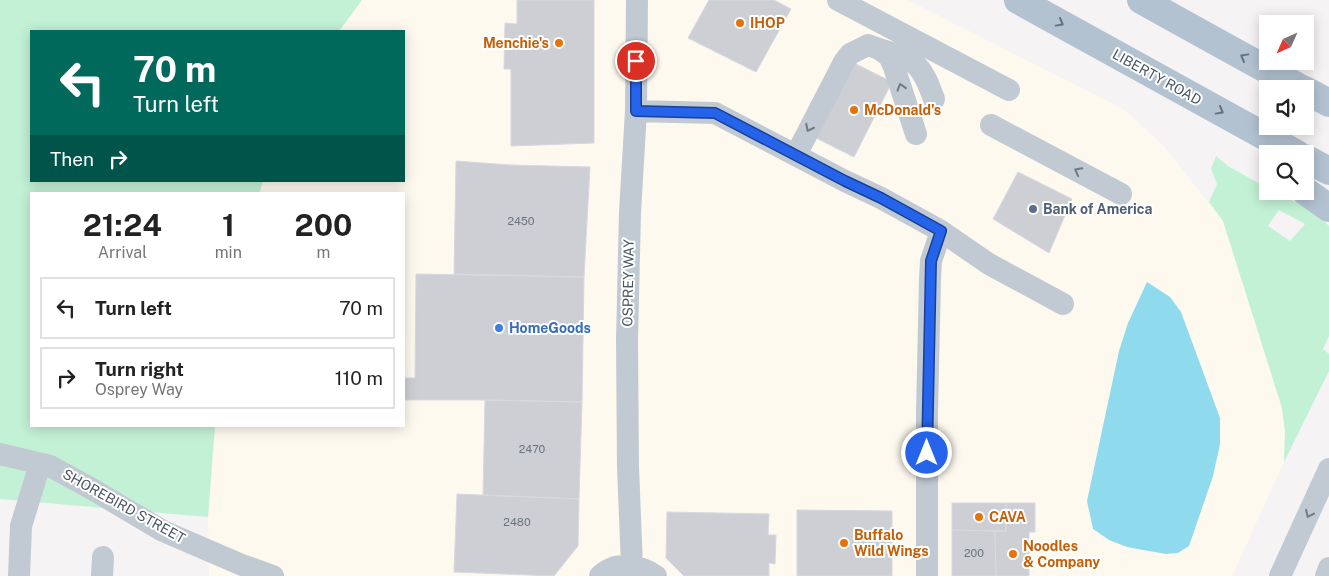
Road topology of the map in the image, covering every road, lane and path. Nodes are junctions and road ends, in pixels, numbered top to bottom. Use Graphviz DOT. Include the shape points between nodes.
graph roads {
  1 [pos="637,0"];
  2 [pos="838,0"];
  3 [pos="1018,0"];
  4 [pos="1141,0"];
  5 [pos="879,49"];
  6 [pos="1288,80"];
  7 [pos="1009,90"];
  8 [pos="1314,95"];
  9 [pos="934,99"];
  10 [pos="1329,103"];
  11 [pos="636,111"];
  12 [pos="991,125"];
  13 [pos="916,134"];
  14 [pos="1269,144"];
  15 [pos="796,155"];
  16 [pos="1314,163"];
  17 [pos="1329,171"];
  18 [pos="1121,194"];
  19 [pos="1314,197"];
  20 [pos="1329,208"];
  21 [pos="941,231"];
  22 [pos="1063,304"];
  23 [pos="0,454"];
  24 [pos="40,464"];
  25 [pos="1329,469"];
  26 [pos="632,566"];
  27 [pos="1329,568"];
  28 [pos="19,576"];
  29 [pos="273,576"];
  30 [pos="600,576"];
  31 [pos="656,576"];
  32 [pos="927,576"];
  33 [pos="1280,576"];
  34 [pos="1326,576"];
  1 -- 11 [label="street, OSPREY WAY"];
  2 -- 7 [label="street"];
  3 -- 14 [label="main road, LIBERTY ROAD, one-way"];
  6 -- 4 [label="main road, one-way"];
  5 -- 9 [label="street" via="906,57 918,66"];
  13 -- 5 [label="street, one-way" via="894,67 889,56"];
  5 -- 15 [label="street, one-way" via="868,45 850,54"];
  8 -- 10 [label="main road"];
  11 -- 15 [label="street" via="715,113"];
  11 -- 26 [label="street, OSPREY WAY" via="627,341"];
  18 -- 12 [label="street, one-way"];
  15 -- 21 [label="street"];
  16 -- 17 [label="main road"];
  19 -- 20 [label="main road"];
  21 -- 22 [label="street" via="989,264"];
  21 -- 32 [label="street" via="931,261 930,278"];
  23 -- 24 [label="street, SHOREBIRD STREET"];
  24 -- 28 [label="street" via="21,526"];
  24 -- 29 [label="street, SHOREBIRD STREET" via="50,466 163,531"];
  25 -- 33 [label="street, one-way"];
  26 -- 30 [label="street" via="616,567"];
  26 -- 31 [label="street"];
  27 -- 34 [label="street"];
}
